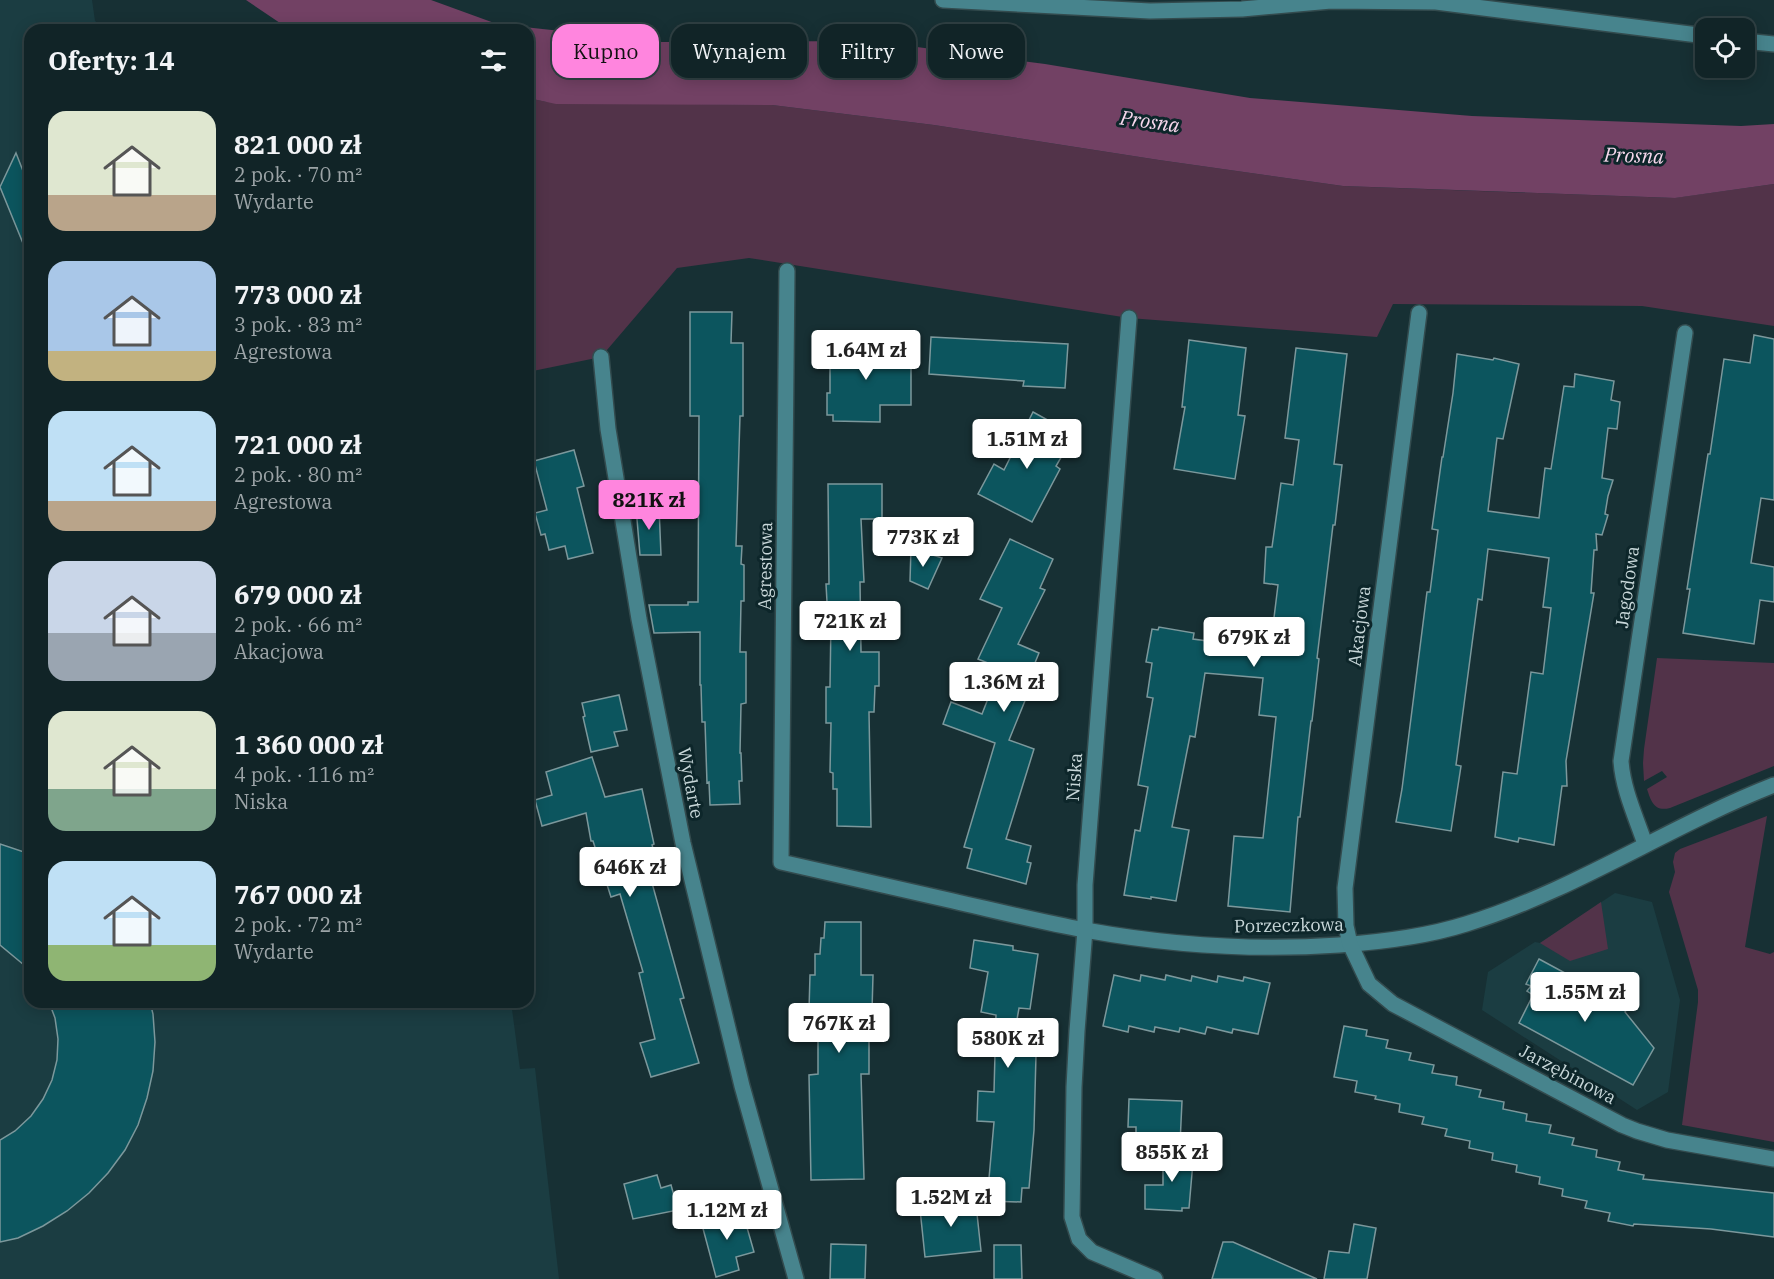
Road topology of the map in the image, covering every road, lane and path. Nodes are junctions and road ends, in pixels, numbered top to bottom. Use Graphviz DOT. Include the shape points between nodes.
graph roads {
  1 [pos="943,0"];
  2 [pos="1331,1"];
  3 [pos="1695,35"];
  4 [pos="1755,42"];
  5 [pos="1774,44"];
  6 [pos="787,271"];
  7 [pos="1419,313"];
  8 [pos="1129,318"];
  9 [pos="1684,333"];
  10 [pos="601,357"];
  11 [pos="1774,785"];
  12 [pos="1646,844"];
  13 [pos="781,861"];
  14 [pos="1085,930"];
  15 [pos="1350,944"];
  16 [pos="1774,1159"];
  17 [pos="796,1279"];
  18 [pos="1155,1279"];
  1 -- 2 [label="street" via="1150,11 1242,9"];
  2 -- 3 [label="street" via="1436,2"];
  4 -- 5 [label="street"];
  6 -- 13 [label="street, Agrestowa"];
  7 -- 15 [label="street, Akacjowa" via="1345,888"];
  8 -- 14 [label="street, Niska" via="1085,885"];
  9 -- 12 [label="street, Jagodowa" via="1622,761 1626,788"];
  10 -- 17 [label="street, Wydarte" via="639,619 683,843 742,1086"];
  11 -- 12 [label="street, Porzeczkowa"];
  12 -- 15 [label="street, Porzeczkowa" via="1540,896 1476,921 1429,934"];
  13 -- 14 [label="street, Porzeczkowa"];
  14 -- 15 [label="street, Porzeczkowa" via="1198,944 1287,948"];
  14 -- 18 [label="street, Niska" via="1074,1086 1072,1217 1079,1239 1092,1252"];
  15 -- 16 [label="street, Jarzębinowa" via="1369,984 1393,1005 1622,1125 1667,1140"];
}
